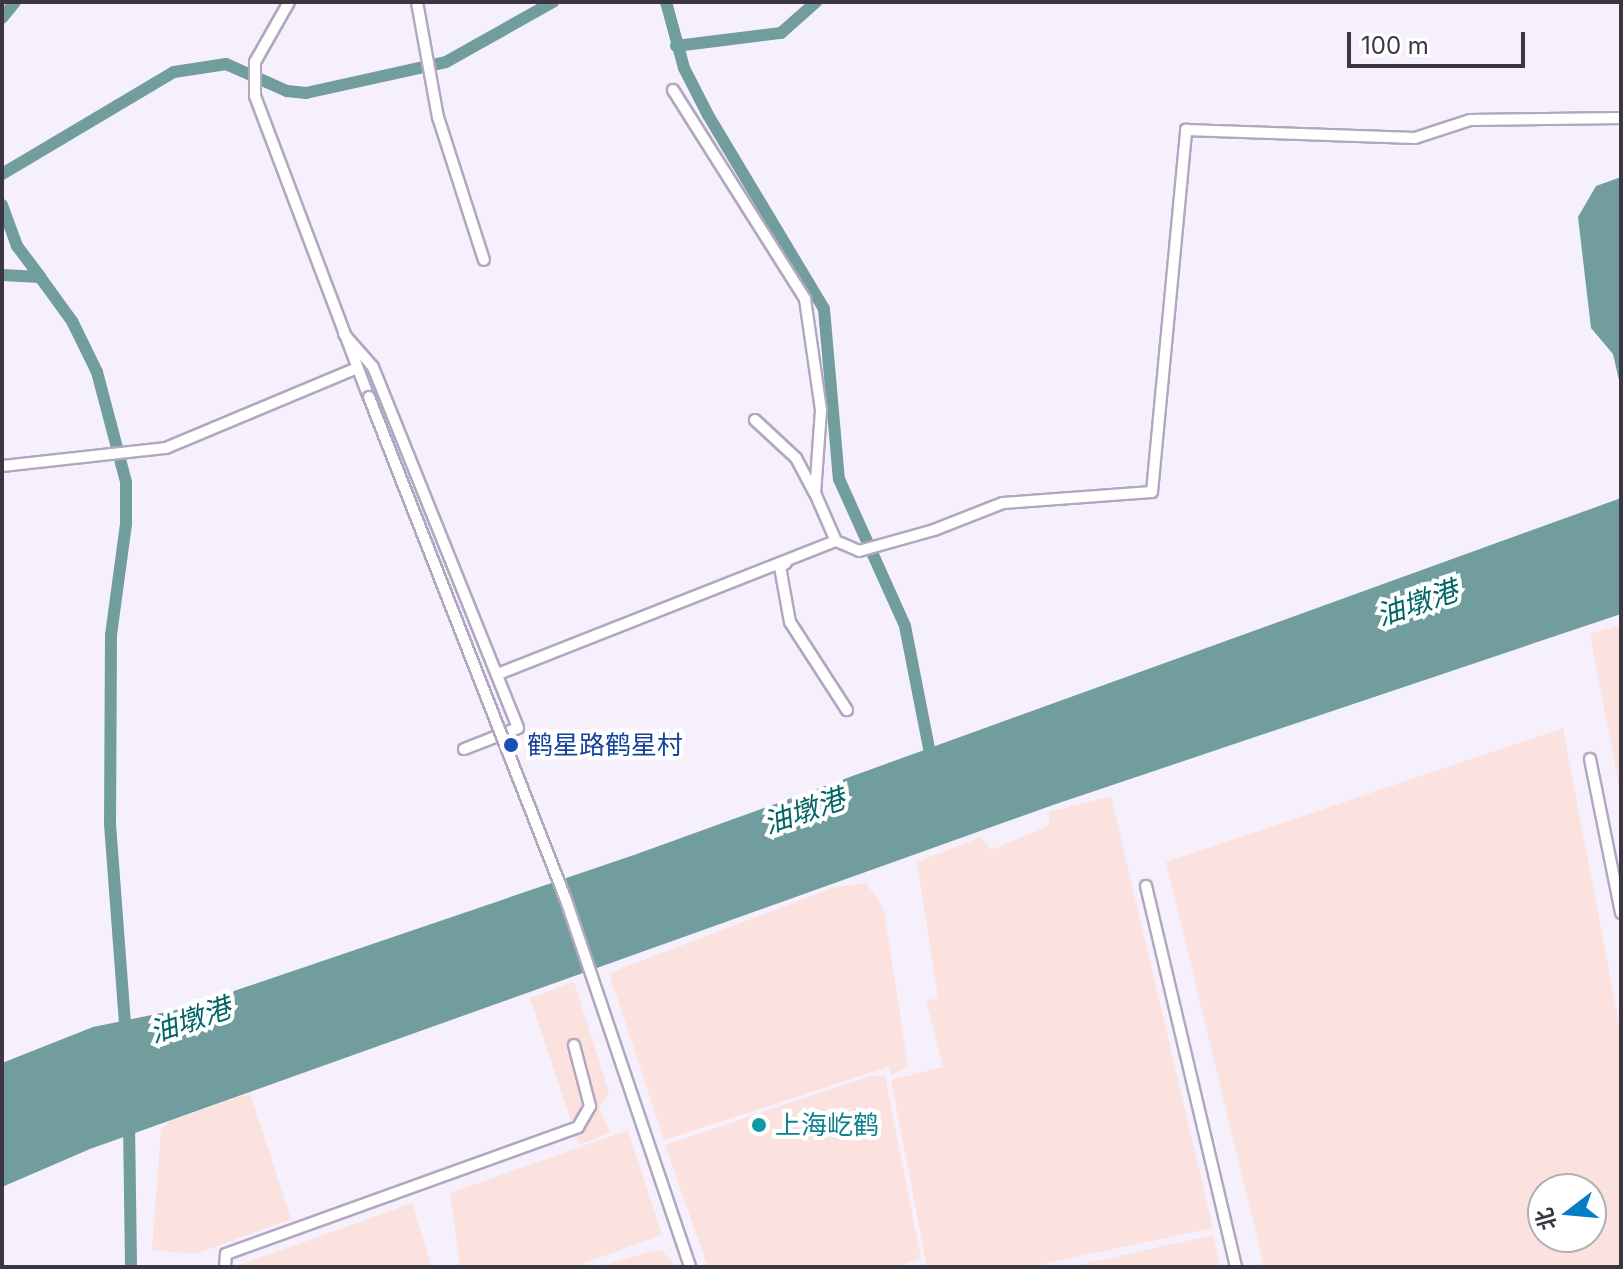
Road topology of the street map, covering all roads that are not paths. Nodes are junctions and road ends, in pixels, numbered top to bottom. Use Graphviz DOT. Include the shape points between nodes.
graph roads {
  1 [pos="289,2"];
  2 [pos="417,2"];
  3 [pos="673,90"];
  4 [pos="1621,118"];
  5 [pos="484,260"];
  6 [pos="344,334"];
  7 [pos="357,368"];
  8 [pos="755,420"];
  9 [pos="2,466"];
  10 [pos="815,493"];
  11 [pos="836,541"];
  12 [pos="786,563"];
  13 [pos="498,674"];
  14 [pos="847,710"];
  15 [pos="464,749"];
  16 [pos="1590,759"];
  17 [pos="1146,886"];
  18 [pos="1621,913"];
  19 [pos="574,1045"];
  20 [pos="225,1267"];
  21 [pos="690,1267"];
  22 [pos="1236,1267"];
  1 -- 6 [label="street" via="255,62 253,86"];
  2 -- 5 [label="street" via="428,78"];
  3 -- 10 [label="street" via="805,299 821,410"];
  4 -- 11 [label="street" via="1470,120 1415,138 1186,130 1152,492 1003,503 859,551"];
  6 -- 7 [label="street"];
  6 -- 13 [label="street" via="373,367"];
  7 -- 9 [label="street" via="213,431 148,452"];
  7 -- 21 [label="street, bridge" via="566,900"];
  8 -- 10 [label="street" via="796,458"];
  10 -- 11 [label="street"];
  11 -- 12 [label="street"];
  12 -- 13 [label="street"];
  12 -- 14 [label="street" via="780,567 790,622"];
  13 -- 15 [label="street" via="518,728"];
  16 -- 18 [label="street"];
  17 -- 22 [label="street"];
  19 -- 20 [label="street" via="590,1106 578,1127 226,1254"];
}
